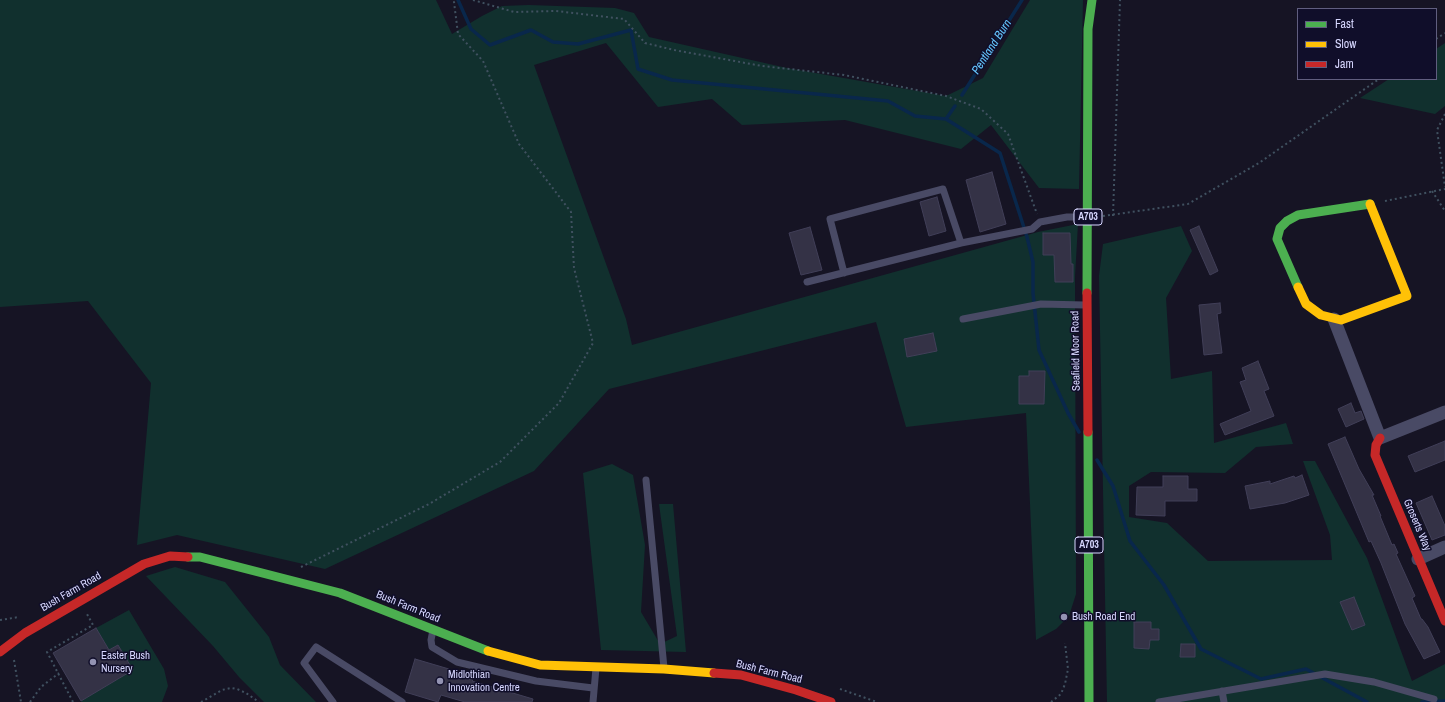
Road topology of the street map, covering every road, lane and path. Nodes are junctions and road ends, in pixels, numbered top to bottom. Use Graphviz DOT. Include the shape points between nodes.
graph roads {
  1 [pos="457,0"];
  2 [pos="473,0"];
  3 [pos="1092,0"];
  4 [pos="1120,0"];
  5 [pos="1378,80"];
  6 [pos="1445,114"];
  7 [pos="1445,188"];
  8 [pos="1432,191"];
  9 [pos="1370,204"];
  10 [pos="1445,211"];
  11 [pos="1113,216"];
  12 [pos="1088,217"];
  13 [pos="1040,222"];
  14 [pos="961,243"];
  15 [pos="844,273"];
  16 [pos="807,282"];
  17 [pos="1087,306"];
  18 [pos="1334,319"];
  19 [pos="963,320"];
  20 [pos="1445,412"];
  21 [pos="1380,438"];
  22 [pos="646,480"];
  23 [pos="1445,547"];
  24 [pos="1418,559"];
  25 [pos="296,569"];
  26 [pos="79,601"];
  27 [pos="1445,621"];
  28 [pos="433,630"];
  29 [pos="1066,642"];
  30 [pos="0,652"];
  31 [pos="596,667"];
  32 [pos="664,669"];
  33 [pos="59,673"];
  34 [pos="1090,686"];
  35 [pos="593,688"];
  36 [pos="1222,691"];
  37 [pos="1434,698"];
  38 [pos="30,702"];
  39 [pos="73,702"];
  40 [pos="201,702"];
  41 [pos="258,702"];
  42 [pos="333,702"];
  43 [pos="402,702"];
  44 [pos="593,702"];
  45 [pos="831,702"];
  46 [pos="1051,702"];
  47 [pos="1078,702"];
  48 [pos="1089,702"];
  49 [pos="1159,702"];
  50 [pos="1224,702"];
  1 -- 25 [label="path" via="454,2 458,34 483,61 519,144 571,212 574,268 593,343 559,402 500,462 429,504"];
  2 -- 13 [label="path" via="514,12 556,11 624,19 645,43 762,66 844,75 946,96 981,108 1008,134"];
  3 -- 12 [label="street, Seafield Moor Road / A703" via="1088,29"];
  4 -- 11 [label="path"];
  5 -- 11 [label="path" via="1259,163 1188,204"];
  6 -- 7 [label="path" via="1437,130"];
  7 -- 8 [label="path"];
  8 -- 9 [label="path"];
  8 -- 10 [label="path"];
  9 -- 18 [label="street" via="1407,296 1341,320"];
  9 -- 18 [label="street" via="1298,215 1284,223 1278,234 1277,239 1306,304 1321,315"];
  11 -- 12 [label="path"];
  12 -- 13 [label="lane" via="1067,217"];
  12 -- 17 [label="street, Seafield Moor Road / A703"];
  13 -- 14 [label="lane" via="1026,230"];
  14 -- 15 [label="lane"];
  14 -- 15 [label="lane" via="942,189 830,219"];
  15 -- 16 [label="lane"];
  17 -- 19 [label="lane" via="1041,304"];
  17 -- 34 [label="street, Seafield Moor Road / A703"];
  18 -- 21 [label="street"];
  20 -- 21 [label="street"];
  21 -- 24 [label="street, Groserts Way" via="1375,455"];
  22 -- 32 [label="lane"];
  23 -- 24 [label="street"];
  24 -- 27 [label="street, Groserts Way"];
  26 -- 28 [label="street, Bush Farm Road" via="144,564 170,556 200,557 340,593"];
  26 -- 30 [label="street, Bush Farm Road" via="25,633"];
  26 -- 33 [label="path" via="94,624 46,652"];
  28 -- 31 [label="street, Bush Farm Road" via="495,654 540,665"];
  28 -- 35 [label="lane" via="432,647 457,662 536,681"];
  29 -- 46 [label="path" via="1068,669 1065,684 1061,694"];
  31 -- 32 [label="street, Bush Farm Road"];
  31 -- 35 [label="lane"];
  32 -- 45 [label="street, Bush Farm Road" via="741,675"];
  33 -- 38 [label="path" via="41,686"];
  33 -- 39 [label="path"];
  34 -- 47 [label="street"];
  34 -- 48 [label="street, Seafield Moor Road / A703"];
  35 -- 44 [label="lane"];
  36 -- 37 [label="lane" via="1325,674 1374,682"];
  36 -- 49 [label="lane"];
  36 -- 50 [label="lane"];
  40 -- 41 [label="path" via="231,688 246,693"];
  42 -- 43 [label="lane" via="304,663 316,647"];
}
